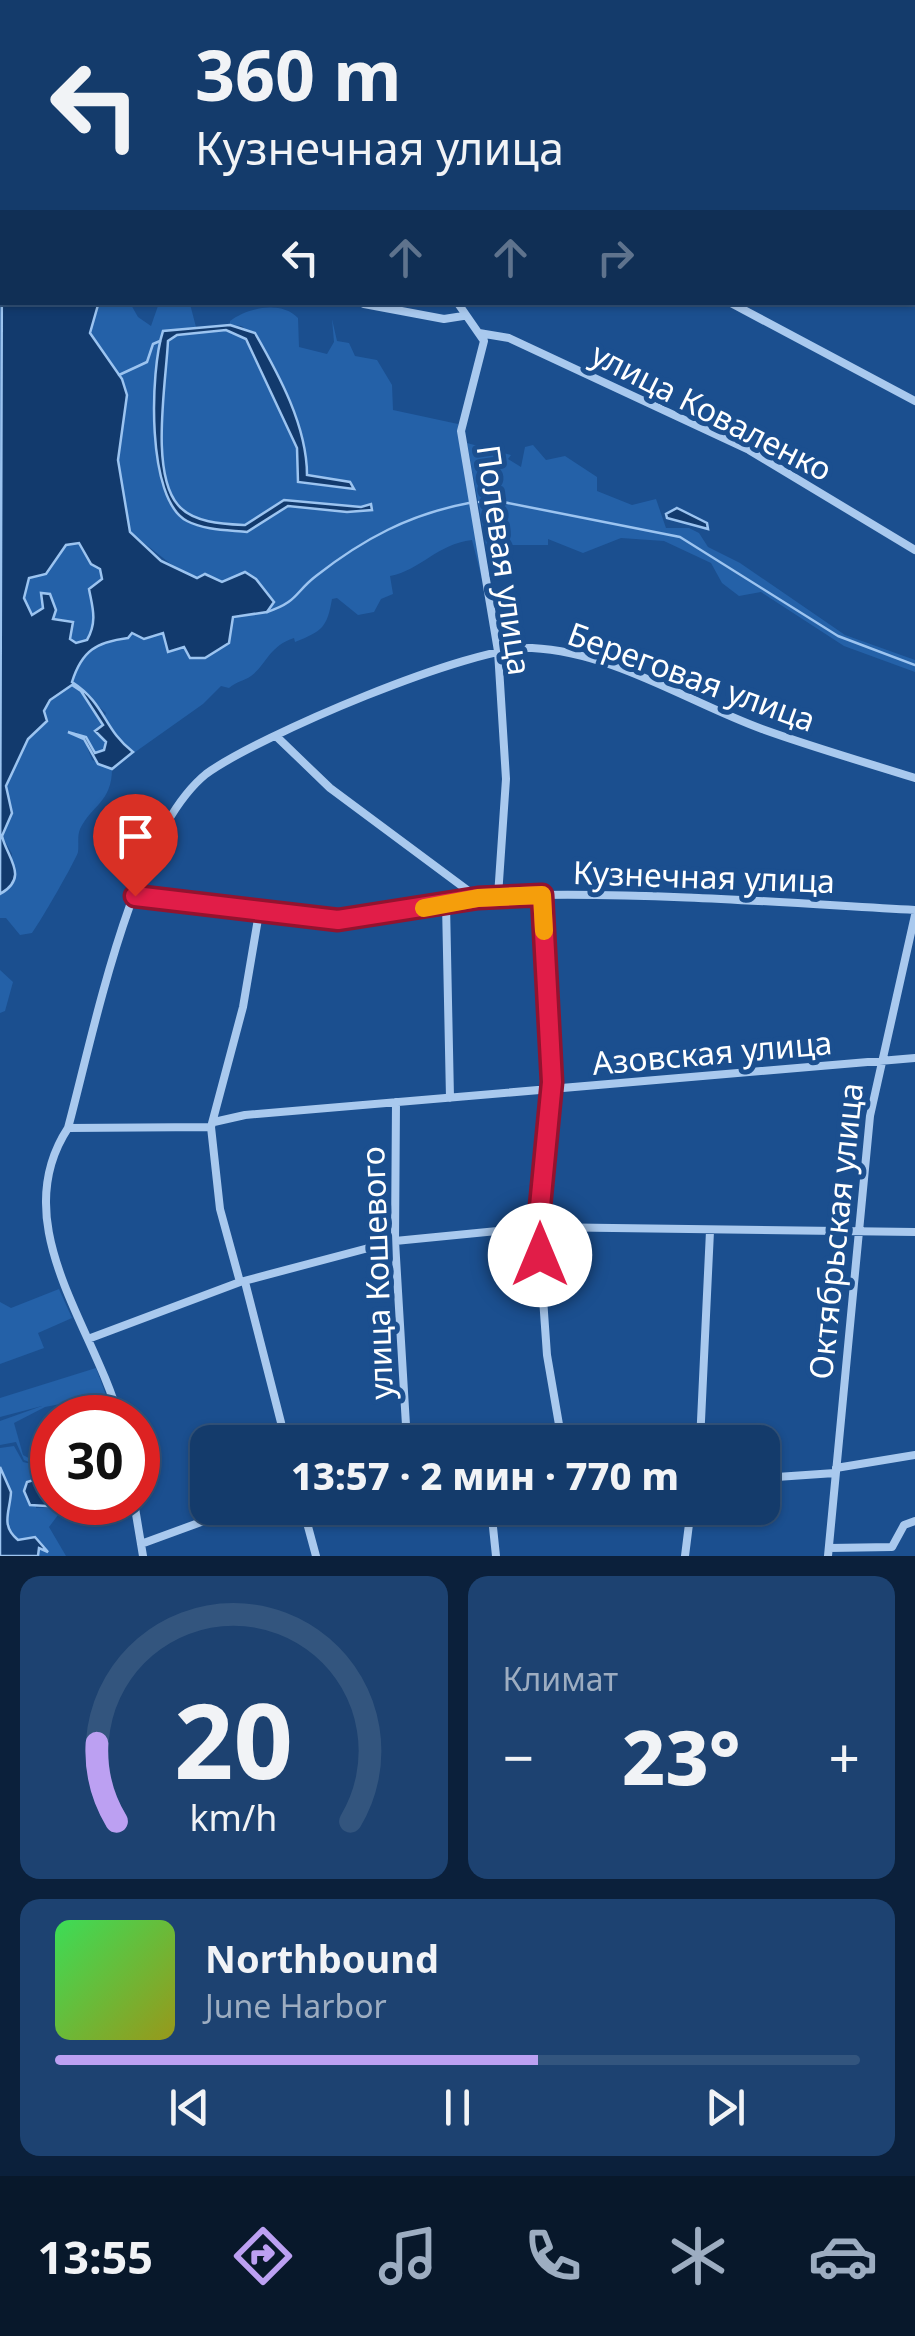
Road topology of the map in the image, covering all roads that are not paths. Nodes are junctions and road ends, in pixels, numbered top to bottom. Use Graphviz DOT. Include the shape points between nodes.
graph roads {
  1 [pos="369,305"];
  2 [pos="458,305"];
  3 [pos="735,305"];
  4 [pos="463,316"];
  5 [pos="479,333"];
  6 [pos="915,401"];
  7 [pos="915,550"];
  8 [pos="498,651"];
  9 [pos="276,736"];
  10 [pos="915,778"];
  11 [pos="542,895"];
  12 [pos="135,896"];
  13 [pos="498,896"];
  14 [pos="478,898"];
  15 [pos="446,904"];
  16 [pos="259,913"];
  17 [pos="915,913"];
  18 [pos="915,1058"];
  19 [pos="880,1062"];
  20 [pos="550,1092"];
  21 [pos="450,1098"];
  22 [pos="396,1102"];
  23 [pos="213,1125"];
  24 [pos="68,1128"];
  25 [pos="538,1227"];
  26 [pos="710,1231"];
  27 [pos="915,1232"];
  28 [pos="857,1234"];
  29 [pos="395,1241"];
  30 [pos="242,1282"];
  31 [pos="88,1339"];
  32 [pos="110,1395"];
  33 [pos="281,1425"];
  34 [pos="406,1425"];
  35 [pos="559,1425"];
  36 [pos="701,1425"];
  37 [pos="915,1455"];
  38 [pos="836,1471"];
  39 [pos="780,1476"];
  40 [pos="915,1521"];
  41 [pos="138,1525"];
  42 [pos="193,1525"];
  43 [pos="308,1525"];
  44 [pos="492,1525"];
  45 [pos="689,1525"];
  46 [pos="141,1544"];
  47 [pos="829,1552"];
  48 [pos="143,1556"];
  49 [pos="316,1556"];
  50 [pos="496,1556"];
  51 [pos="685,1556"];
  1 -- 4 [label="street" via="444,319"];
  2 -- 4 [label="street"];
  3 -- 6 [label="street"];
  4 -- 5 [label="street"];
  5 -- 7 [label="street, улица Коваленко" via="509,338 749,450"];
  5 -- 8 [label="street, Полевая улица" via="484,346 462,442"];
  8 -- 9 [label="street, Береговая улица"];
  8 -- 10 [label="street, Береговая улица" via="542,649 616,669 760,728"];
  8 -- 13 [label="street, Полевая улица" via="506,779"];
  9 -- 12 [label="street, Береговая улица" via="212,769 188,790"];
  9 -- 14 [label="street" via="330,788"];
  11 -- 13 [label="street, Кузнечная улица"];
  11 -- 17 [label="street, Кузнечная улица"];
  11 -- 20 [label="street"];
  12 -- 16 [label="street, Кузнечная улица"];
  12 -- 24 [label="street, Береговая улица"];
  13 -- 14 [label="street, Кузнечная улица"];
  14 -- 15 [label="street, Кузнечная улица"];
  15 -- 16 [label="street, Кузнечная улица" via="338,920"];
  15 -- 21 [label="street"];
  16 -- 23 [label="street"];
  17 -- 19 [label="street, Октябрьская улица"];
  18 -- 19 [label="street, Азовская улица"];
  19 -- 20 [label="street, Азовская улица"];
  19 -- 28 [label="street, Октябрьская улица"];
  20 -- 21 [label="street, Азовская улица"];
  20 -- 25 [label="street"];
  21 -- 22 [label="street, Азовская улица"];
  22 -- 23 [label="street, Азовская улица" via="245,1115"];
  22 -- 29 [label="street, улица Кошевого"];
  23 -- 24 [label="street, Азовская улица"];
  23 -- 30 [label="street" via="220,1209"];
  24 -- 31 [label="street, Береговая улица" via="51,1164 48,1234"];
  25 -- 26 [label="street"];
  25 -- 29 [label="street"];
  25 -- 35 [label="street" via="546,1354"];
  26 -- 28 [label="street"];
  26 -- 36 [label="street"];
  27 -- 28 [label="street"];
  28 -- 38 [label="street, Октябрьская улица"];
  29 -- 30 [label="street"];
  29 -- 34 [label="street, улица Кошевого"];
  30 -- 31 [label="street"];
  30 -- 33 [label="street"];
  31 -- 32 [label="street, Береговая улица"];
  37 -- 38 [label="street"];
  38 -- 39 [label="street"];
  38 -- 47 [label="street, Октябрьская улица"];
  40 -- 47 [label="street" via="892,1547"];
  41 -- 46 [label="street"];
  42 -- 46 [label="street"];
  43 -- 49 [label="street"];
  44 -- 50 [label="street"];
  45 -- 51 [label="street"];
  46 -- 48 [label="street"];
}
